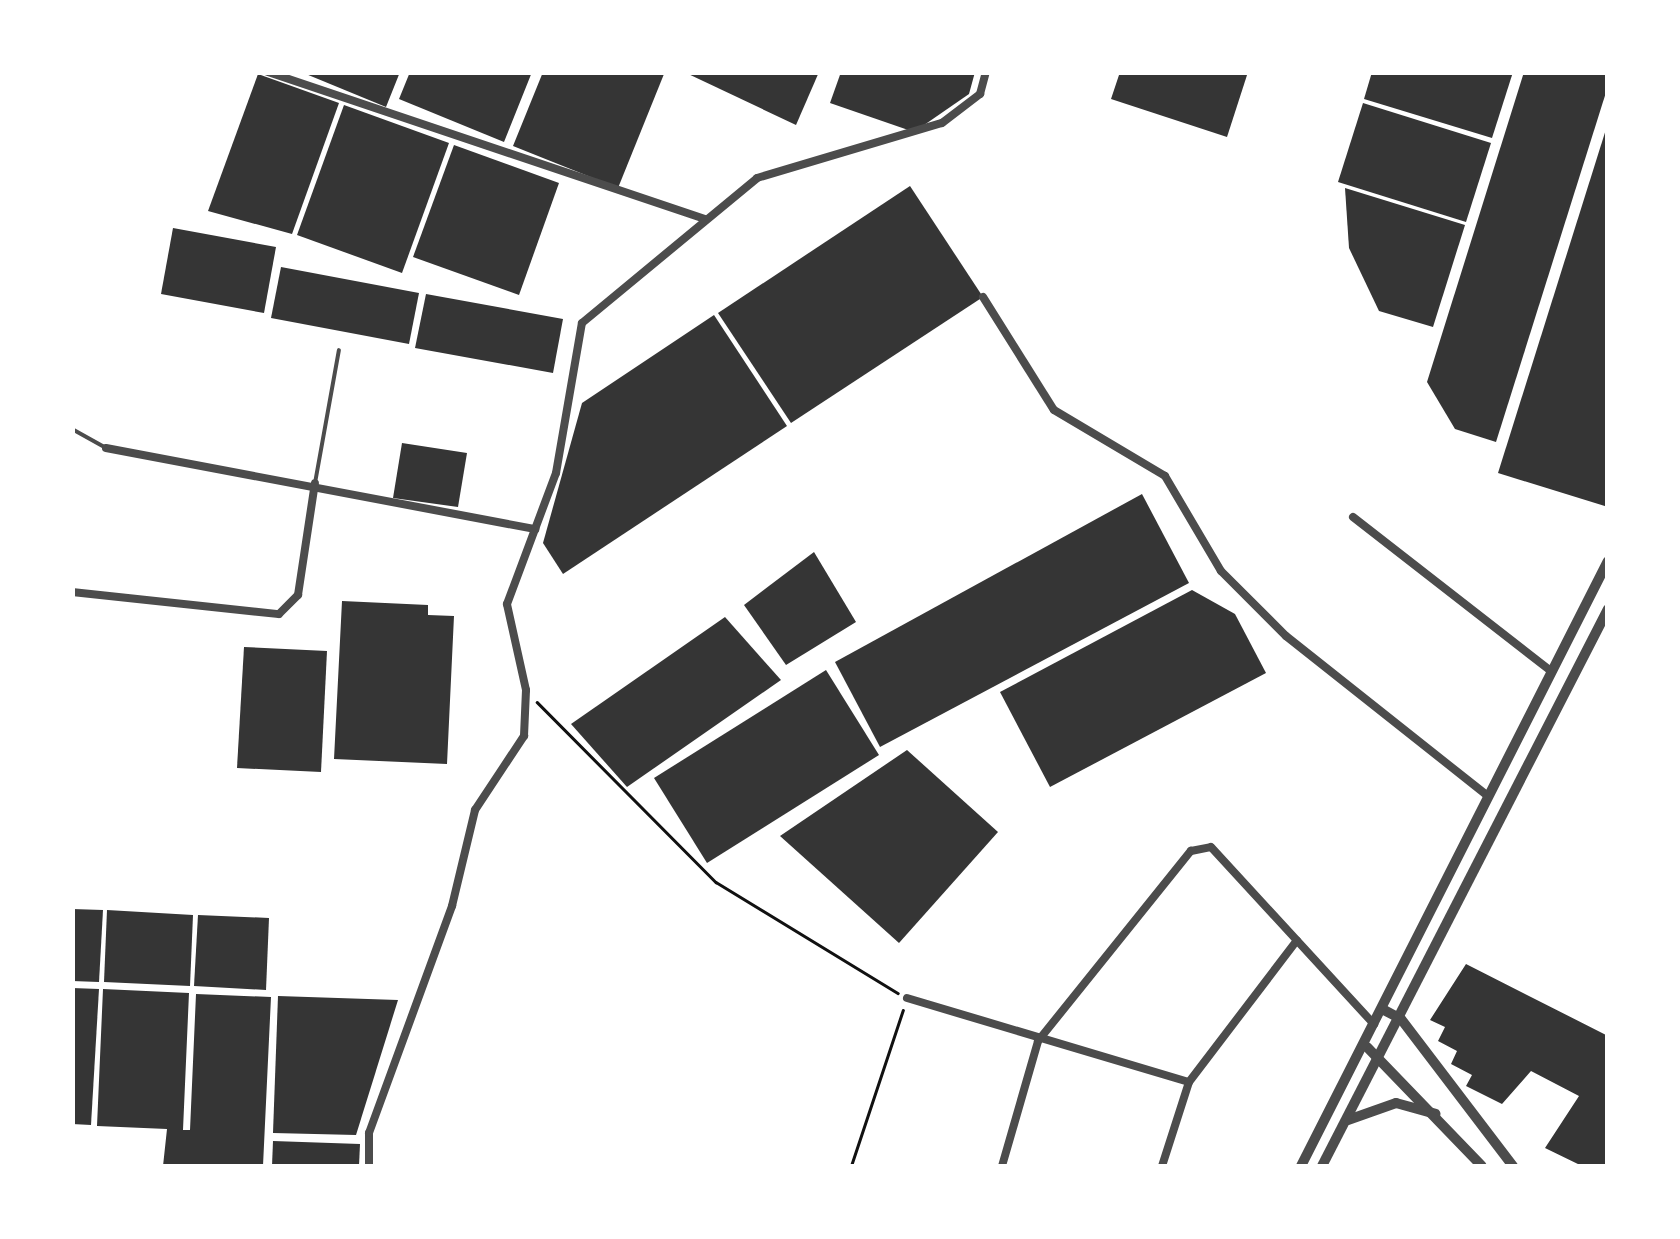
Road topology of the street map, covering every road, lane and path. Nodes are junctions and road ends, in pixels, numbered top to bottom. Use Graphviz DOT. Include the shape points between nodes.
graph roads {
  1 [pos="268,72"];
  2 [pos="986,72"];
  3 [pos="705,218"];
  4 [pos="983,296"];
  5 [pos="339,350"];
  6 [pos="72,429"];
  7 [pos="106,448"];
  8 [pos="315,483"];
  9 [pos="1353,517"];
  10 [pos="535,529"];
  11 [pos="1606,568"];
  12 [pos="72,592"];
  13 [pos="1608,609"];
  14 [pos="1552,670"];
  15 [pos="526,690"];
  16 [pos="1488,796"];
  17 [pos="1297,940"];
  18 [pos="907,998"];
  19 [pos="1384,1010"];
  20 [pos="1401,1019"];
  21 [pos="1377,1026"];
  22 [pos="1038,1040"];
  23 [pos="1367,1047"];
  24 [pos="1383,1057"];
  25 [pos="1189,1082"];
  26 [pos="1438,1114"];
  27 [pos="1348,1120"];
  28 [pos="1304,1165"];
  29 [pos="369,1166"];
  30 [pos="851,1166"];
  31 [pos="1002,1166"];
  32 [pos="1162,1166"];
  33 [pos="1322,1166"];
  34 [pos="1482,1166"];
  35 [pos="1513,1166"];
  1 -- 3 [label="street"];
  2 -- 3 [label="street" via="980,94 942,123 757,178"];
  3 -- 10 [label="street" via="582,323 556,473"];
  4 -- 16 [label="street" via="1054,410 1165,476 1220,571 1286,636"];
  5 -- 8 [label="lane"];
  6 -- 7 [label="lane"];
  7 -- 8 [label="street"];
  8 -- 10 [label="street"];
  8 -- 12 [label="street" via="298,595 285,612"];
  9 -- 14 [label="street"];
  10 -- 15 [label="street" via="507,604"];
  11 -- 14 [label="street"];
  13 -- 20 [label="street"];
  14 -- 16 [label="street"];
  15 -- 18 [label="path" via="716,882"];
  15 -- 29 [label="street" via="524,736 474,810 452,906 369,1134"];
  16 -- 19 [label="street"];
  17 -- 21 [label="street"];
  17 -- 22 [label="street" via="1212,848 1190,851"];
  17 -- 25 [label="street"];
  18 -- 22 [label="street"];
  18 -- 30 [label="path"];
  19 -- 20 [label="street"];
  19 -- 21 [label="street"];
  20 -- 24 [label="street"];
  20 -- 35 [label="street"];
  21 -- 23 [label="street"];
  22 -- 25 [label="street"];
  22 -- 31 [label="street"];
  23 -- 24 [label="street"];
  23 -- 28 [label="street"];
  24 -- 26 [label="street"];
  24 -- 27 [label="street"];
  25 -- 32 [label="street"];
  26 -- 27 [label="street" via="1396,1103"];
  26 -- 34 [label="street"];
  27 -- 33 [label="street"];
}
